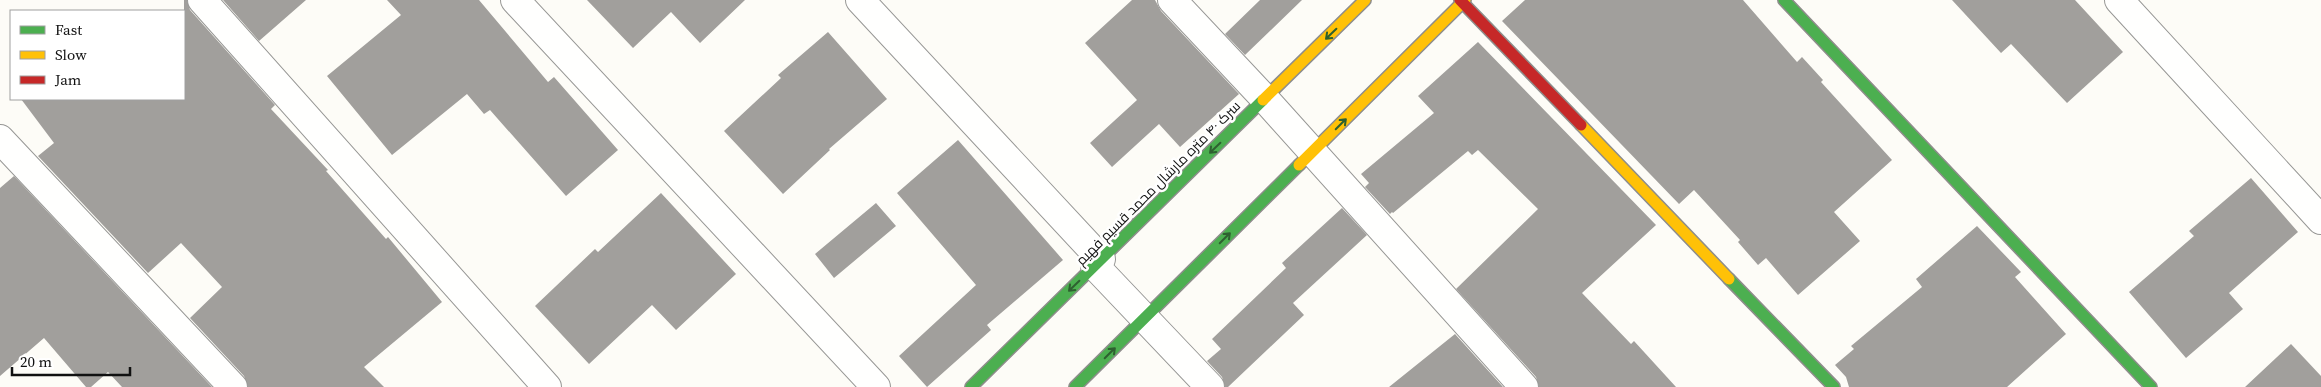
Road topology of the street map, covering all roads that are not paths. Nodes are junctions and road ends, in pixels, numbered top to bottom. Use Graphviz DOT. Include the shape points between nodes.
graph roads {
  1 [pos="202,0"];
  2 [pos="515,0"];
  3 [pos="860,0"];
  4 [pos="1172,0"];
  5 [pos="1365,0"];
  6 [pos="1784,0"];
  7 [pos="2119,0"];
  8 [pos="1462,1"];
  9 [pos="1265,98"];
  10 [pos="0,139"];
  11 [pos="1313,152"];
  12 [pos="2321,220"];
  13 [pos="1098,263"];
  14 [pos="1145,318"];
  15 [pos="233,387"];
  16 [pos="547,387"];
  17 [pos="876,387"];
  18 [pos="971,387"];
  19 [pos="1075,387"];
  20 [pos="1210,387"];
  21 [pos="1524,387"];
  22 [pos="1834,387"];
  23 [pos="2152,387"];
  1 -- 16 [label="street"];
  2 -- 17 [label="street"];
  3 -- 13 [label="street"];
  4 -- 9 [label="street"];
  5 -- 9 [label="street, سرک ۴۰ متره مارشال محمد قسیم فهیم, one-way"];
  6 -- 23 [label="street"];
  7 -- 12 [label="street"];
  11 -- 8 [label="street, one-way"];
  8 -- 22 [label="street"];
  9 -- 11 [label="street"];
  9 -- 13 [label="street, سرک ۴۰ متره مارشال محمد قسیم فهیم, one-way"];
  10 -- 15 [label="street"];
  14 -- 11 [label="street, one-way"];
  11 -- 21 [label="street"];
  13 -- 14 [label="street"];
  13 -- 18 [label="street, سرک ۴۰ متره مارشال محمد قسیم فهیم, one-way"];
  19 -- 14 [label="street, one-way"];
  14 -- 20 [label="street"];
}
